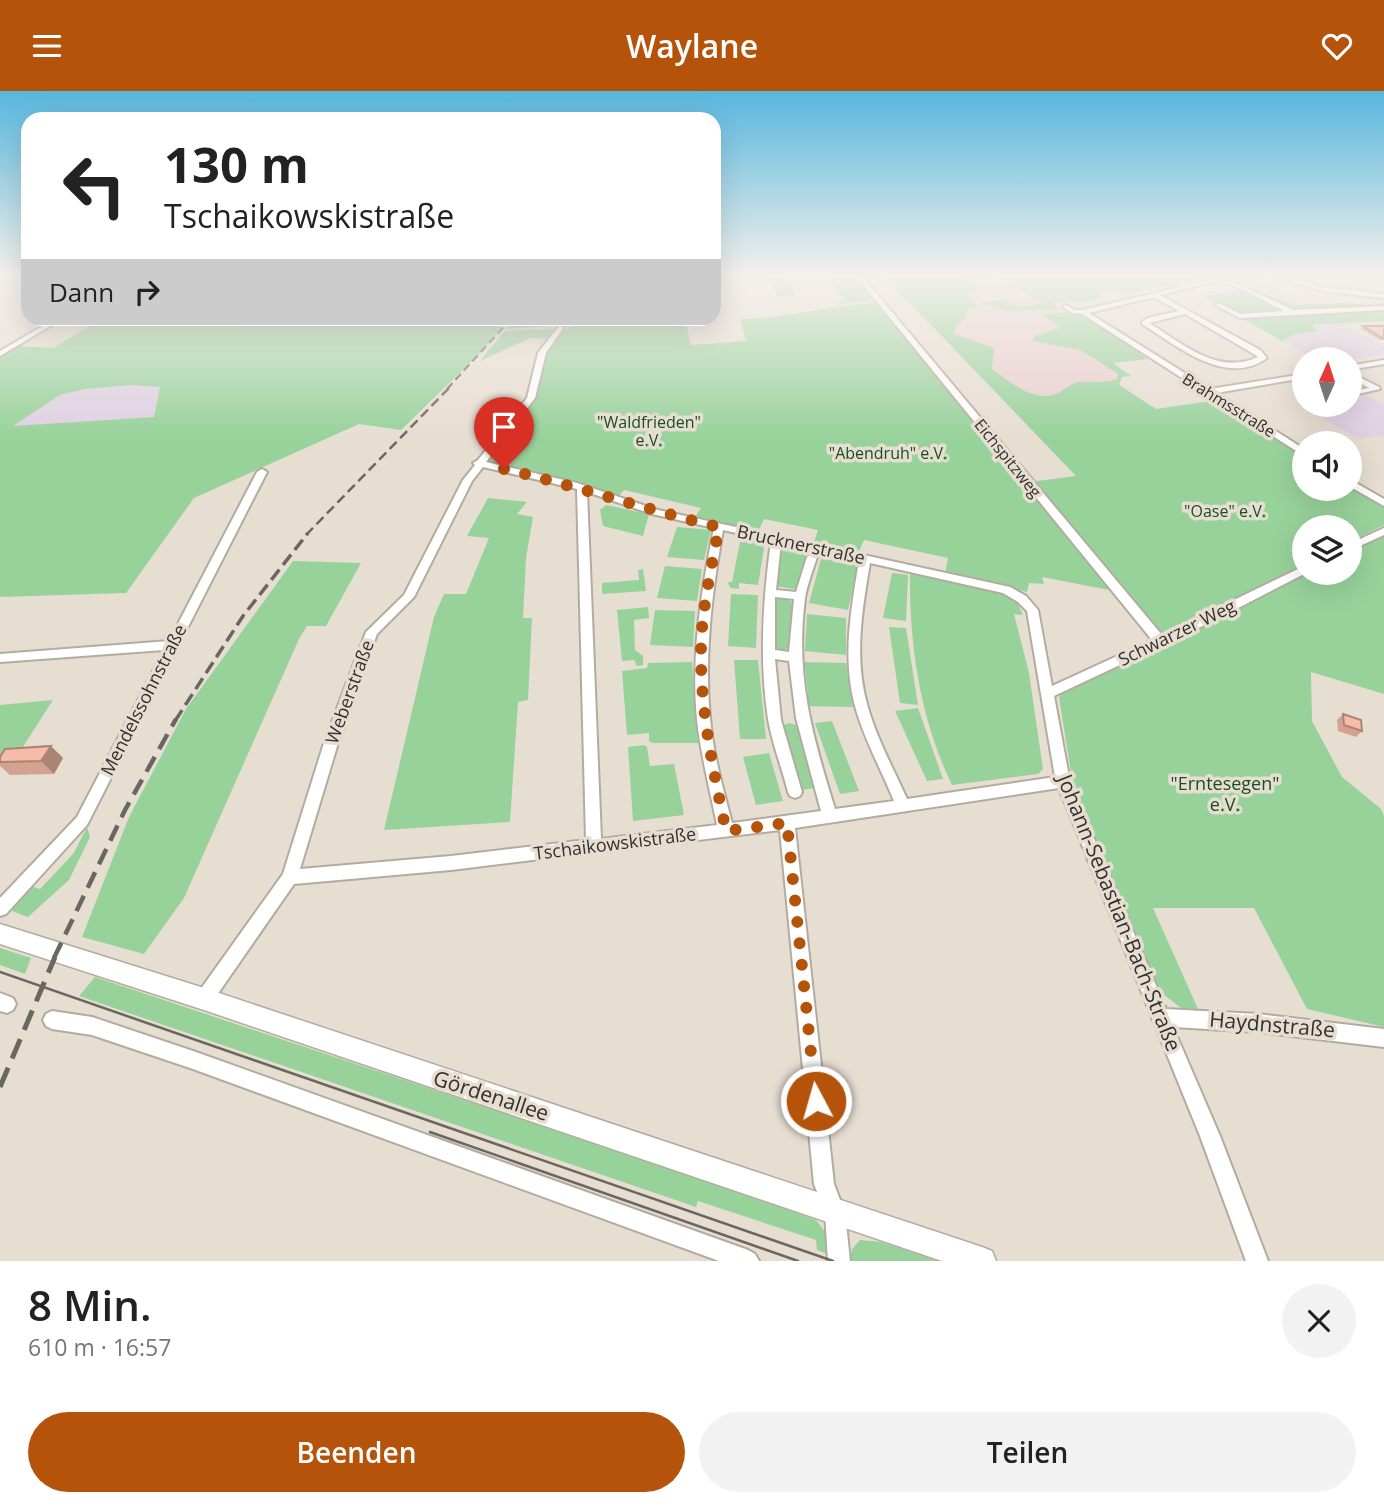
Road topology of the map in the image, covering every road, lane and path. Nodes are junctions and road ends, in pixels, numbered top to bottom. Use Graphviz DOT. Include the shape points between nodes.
graph roads {
  1 [pos="41,330"];
  2 [pos="559,330"];
  3 [pos="903,330"];
  4 [pos="1111,330"];
  5 [pos="1156,330"];
  6 [pos="1217,330"];
  7 [pos="0,354"];
  8 [pos="1384,362"];
  9 [pos="1362,366"];
  10 [pos="1292,378"];
  11 [pos="1362,382"];
  12 [pos="1380,391"];
  13 [pos="1209,392"];
  14 [pos="1362,393"];
  15 [pos="1292,445"];
  16 [pos="478,463"];
  17 [pos="262,472"];
  18 [pos="582,488"];
  19 [pos="1362,490"];
  20 [pos="1384,503"];
  21 [pos="719,527"];
  22 [pos="1384,531"];
  23 [pos="776,541"];
  24 [pos="1362,542"];
  25 [pos="812,557"];
  26 [pos="865,559"];
  27 [pos="941,576"];
  28 [pos="1292,576"];
  29 [pos="770,593"];
  30 [pos="800,596"];
  31 [pos="1160,641"];
  32 [pos="173,645"];
  33 [pos="769,654"];
  34 [pos="795,657"];
  35 [pos="0,658"];
  36 [pos="1049,693"];
  37 [pos="800,716"];
  38 [pos="775,717"];
  39 [pos="1063,782"];
  40 [pos="795,792"];
  41 [pos="902,805"];
  42 [pos="830,816"];
  43 [pos="787,823"];
  44 [pos="726,831"];
  45 [pos="594,847"];
  46 [pos="290,877"];
  47 [pos="0,909"];
  48 [pos="0,934"];
  49 [pos="204,999"];
  50 [pos="1160,1017"];
  51 [pos="52,1020"];
  52 [pos="1384,1038"];
  53 [pos="835,1213"];
  54 [pos="748,1261"];
  55 [pos="839,1261"];
  56 [pos="982,1261"];
  57 [pos="1257,1261"];
  1 -- 7 [label="street"];
  2 -- 16 [label="street, Weberstraße" via="542,353 531,398"];
  3 -- 31 [label="street, Eichspitzweg"];
  4 -- 13 [label="street, Brahmsstraße"];
  5 -- 6 [label="street" via="1216,364 1263,358"];
  8 -- 9 [label="street"];
  10 -- 13 [label="street"];
  11 -- 12 [label="street"];
  12 -- 14 [label="street"];
  13 -- 15 [label="street, Brahmsstraße"];
  16 -- 18 [label="street, Brucknerstraße"];
  16 -- 46 [label="street, Weberstraße" via="408,597 372,632 331,743"];
  17 -- 32 [label="street, Mendelssohnstraße"];
  18 -- 21 [label="street, Brucknerstraße"];
  18 -- 45 [label="street"];
  19 -- 20 [label="street"];
  21 -- 23 [label="street, Brucknerstraße"];
  21 -- 44 [label="street" via="706,592 701,659 707,745"];
  22 -- 24 [label="street"];
  23 -- 26 [label="street, Brucknerstraße"];
  23 -- 29 [label="street"];
  25 -- 30 [label="street"];
  26 -- 27 [label="street, Brucknerstraße"];
  26 -- 41 [label="street" via="854,618 858,691 863,714"];
  27 -- 36 [label="street, Johann-Sebastian-Bach-Straße" via="1006,590 1023,599 1032,610"];
  28 -- 31 [label="street, Schwarzer Weg"];
  29 -- 30 [label="street"];
  29 -- 33 [label="street"];
  30 -- 34 [label="street"];
  31 -- 36 [label="street, Schwarzer Weg"];
  32 -- 35 [label="street"];
  32 -- 47 [label="street, Mendelssohnstraße" via="82,821"];
  33 -- 34 [label="street"];
  33 -- 38 [label="street"];
  34 -- 37 [label="street"];
  36 -- 39 [label="street, Johann-Sebastian-Bach-Straße"];
  37 -- 38 [label="street"];
  37 -- 42 [label="street"];
  38 -- 40 [label="street"];
  39 -- 41 [label="street, Tschaikowskistraße"];
  39 -- 50 [label="street, Johann-Sebastian-Bach-Straße"];
  41 -- 42 [label="street, Tschaikowskistraße"];
  42 -- 43 [label="street, Tschaikowskistraße"];
  43 -- 44 [label="street, Tschaikowskistraße"];
  43 -- 53 [label="street" via="824,1184"];
  44 -- 45 [label="street, Tschaikowskistraße"];
  45 -- 46 [label="street, Tschaikowskistraße"];
  46 -- 49 [label="street, Weberstraße"];
  48 -- 49 [label="street, Gördenallee"];
  49 -- 53 [label="street, Gördenallee"];
  50 -- 52 [label="street, Haydnstraße"];
  50 -- 57 [label="street, Johann-Sebastian-Bach-Straße"];
  51 -- 54 [label="street" via="92,1026 193,1060"];
  53 -- 55 [label="street"];
  53 -- 56 [label="street, Gördenallee"];
}
